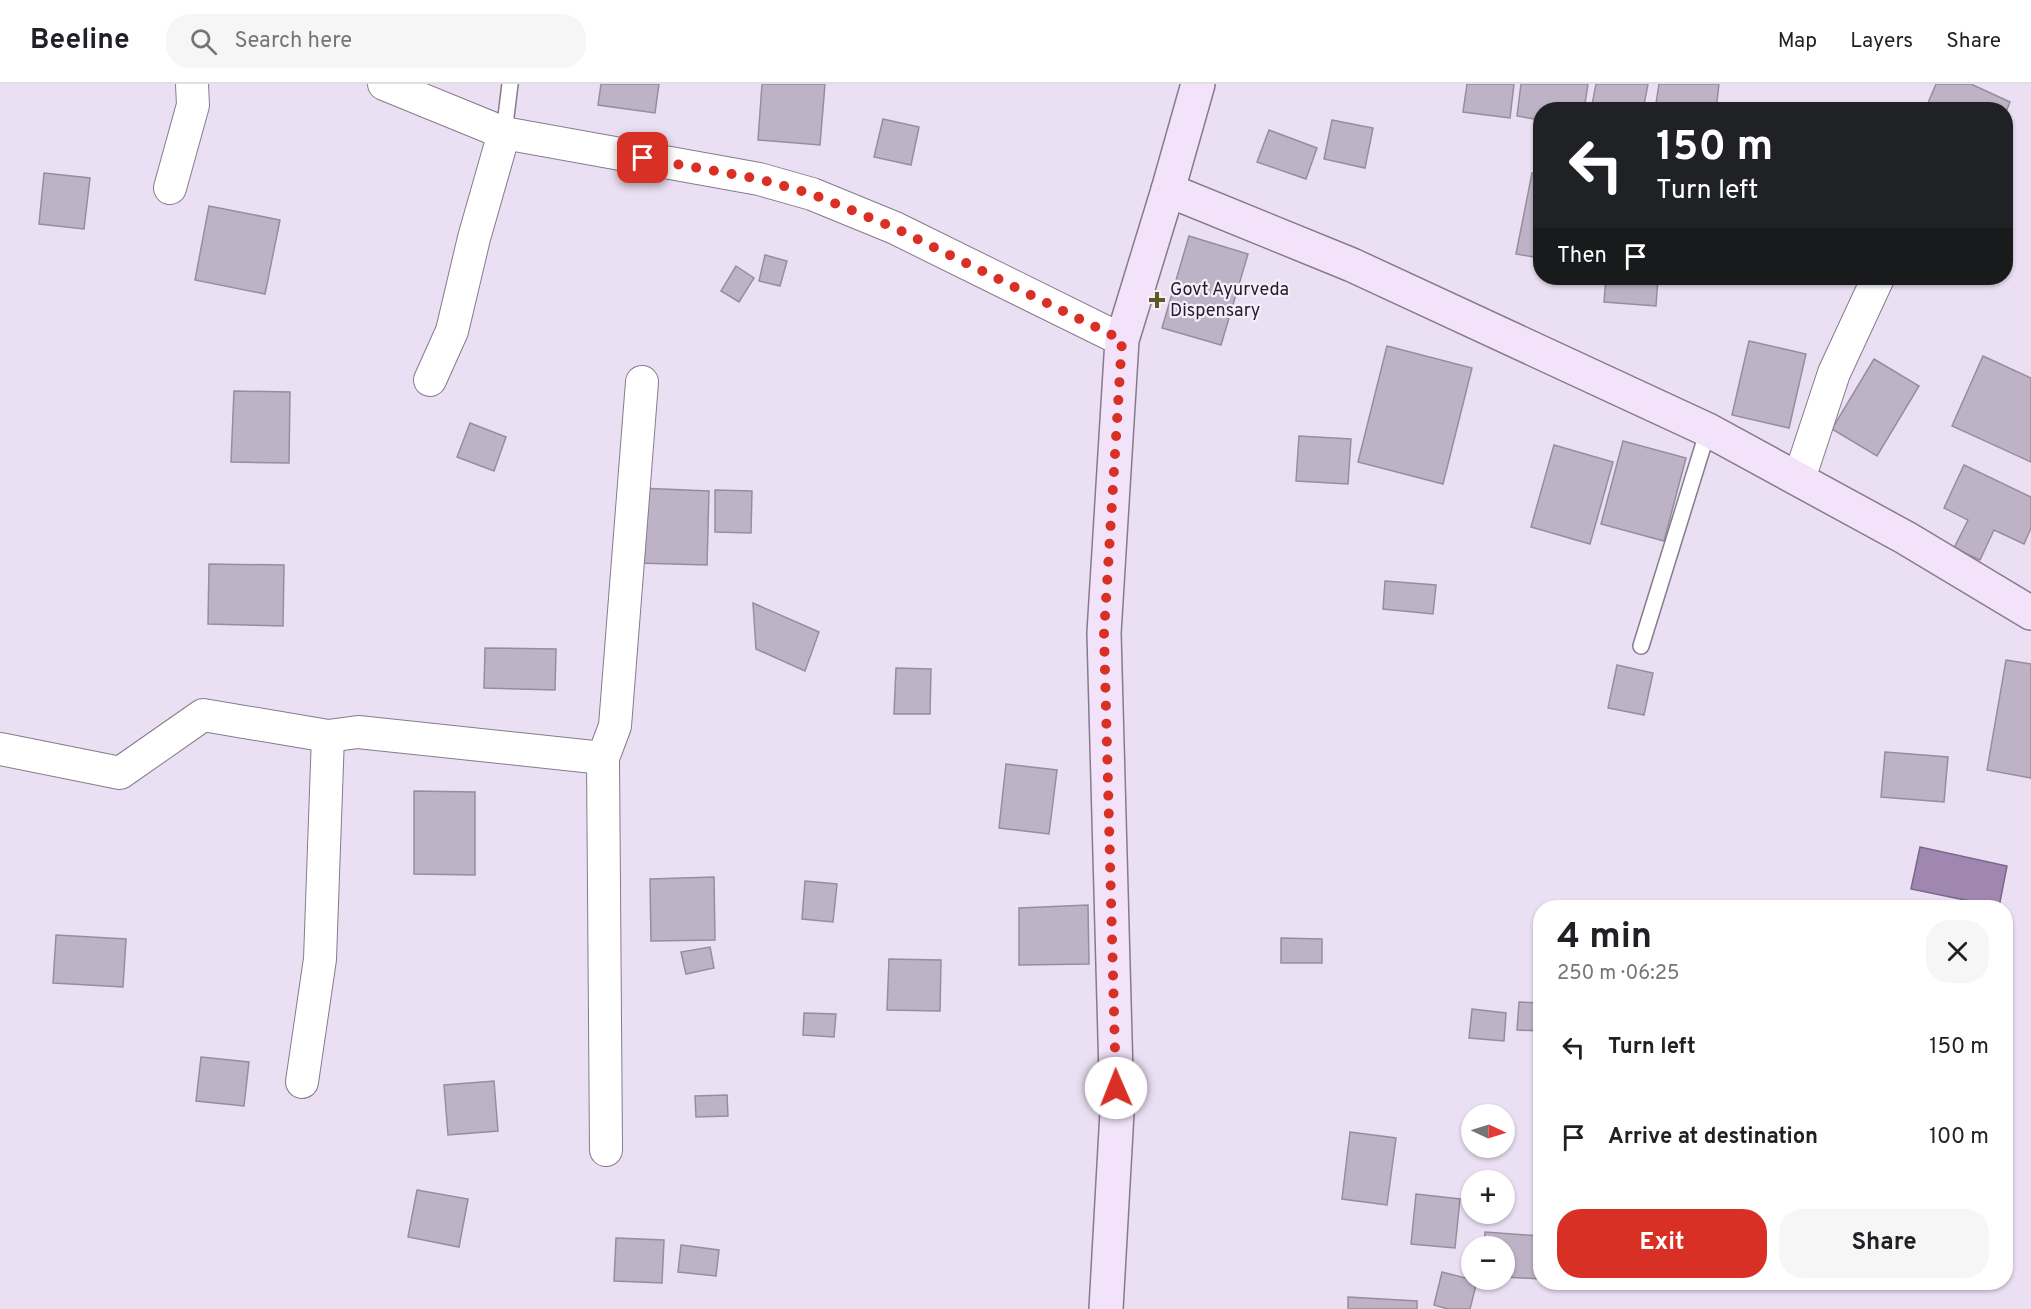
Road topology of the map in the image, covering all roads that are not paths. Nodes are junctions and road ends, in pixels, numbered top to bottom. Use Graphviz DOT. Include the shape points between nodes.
graph roads {
  1 [pos="192,84"];
  2 [pos="384,84"];
  3 [pos="510,84"];
  4 [pos="1198,84"];
  5 [pos="504,133"];
  6 [pos="170,188"];
  7 [pos="1168,190"];
  8 [pos="1875,285"];
  9 [pos="1122,340"];
  10 [pos="430,380"];
  11 [pos="642,382"];
  12 [pos="1708,430"];
  13 [pos="1799,479"];
  14 [pos="2031,613"];
  15 [pos="1641,646"];
  16 [pos="328,736"];
  17 [pos="0,749"];
  18 [pos="603,758"];
  19 [pos="302,1082"];
  20 [pos="606,1150"];
  21 [pos="1106,1309"];
  1 -- 6 [label="street" via="193,105"];
  2 -- 5 [label="street"];
  3 -- 5 [label="lane"];
  4 -- 7 [label="street"];
  5 -- 9 [label="street" via="759,179 812,194 895,228"];
  5 -- 10 [label="street" via="452,331"];
  7 -- 9 [label="street"];
  7 -- 12 [label="street" via="1352,265"];
  8 -- 13 [label="street" via="1834,373"];
  9 -- 21 [label="street" via="1104,633 1117,1112"];
  11 -- 18 [label="street" via="615,726"];
  12 -- 13 [label="street"];
  12 -- 15 [label="lane"];
  13 -- 14 [label="street"];
  16 -- 17 [label="street" via="203,715 120,773"];
  16 -- 18 [label="street" via="358,732"];
  16 -- 19 [label="street" via="320,959"];
  18 -- 20 [label="street"];
}
